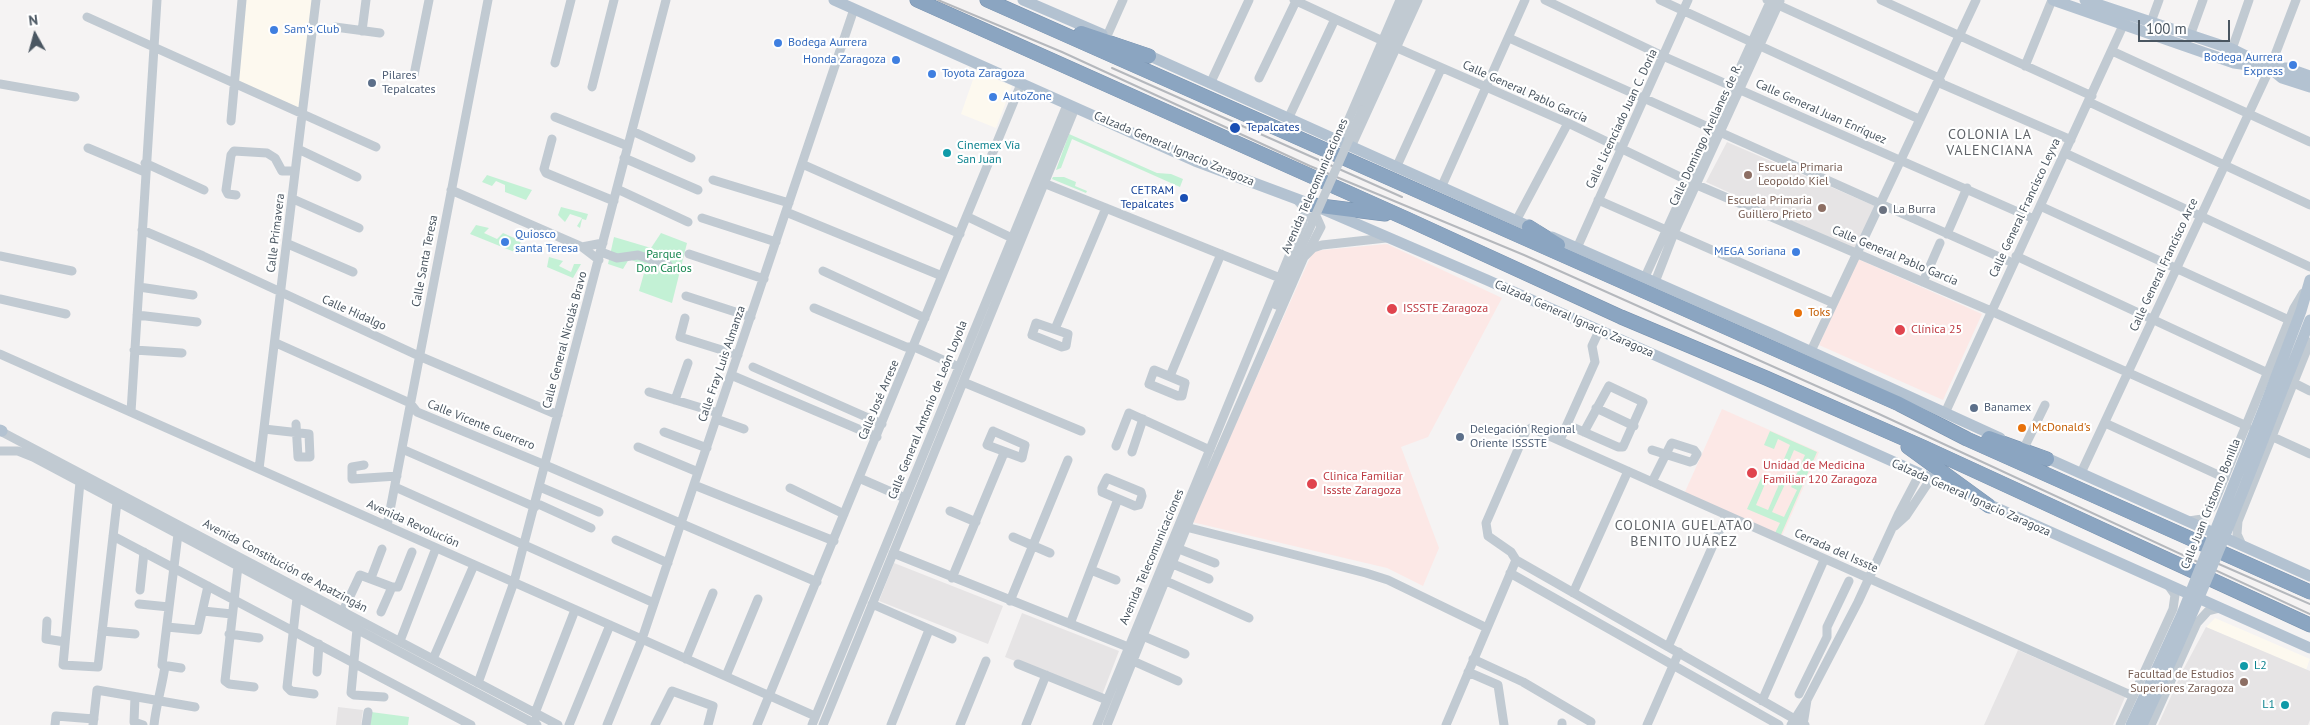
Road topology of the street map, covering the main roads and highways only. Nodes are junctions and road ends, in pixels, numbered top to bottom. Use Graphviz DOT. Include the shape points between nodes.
graph roads {
  1 [pos="834,0"];
  2 [pos="917,0"];
  3 [pos="987,0"];
  4 [pos="1023,0"];
  5 [pos="2052,0"];
  6 [pos="2085,0"];
  7 [pos="2112,4"];
  8 [pos="2126,19"];
  9 [pos="1038,23"];
  10 [pos="1149,56"];
  11 [pos="2270,68"];
  12 [pos="2310,76"];
  13 [pos="2310,88"];
  14 [pos="1314,205"];
  15 [pos="1407,219"];
  16 [pos="1522,224"];
  17 [pos="1619,281"];
  18 [pos="2308,285"];
  19 [pos="2310,320"];
  20 [pos="1899,404"];
  21 [pos="2271,404"];
  22 [pos="1883,429"];
  23 [pos="2047,459"];
  24 [pos="1989,506"];
  25 [pos="2310,576"];
  26 [pos="2310,592"];
  27 [pos="2310,625"];
  28 [pos="2310,648"];
  29 [pos="2130,725"];
  30 [pos="2142,725"];
  1 -- 14 [label="main road, Calzada General Ignacio Zaragoza" via="1195,161"];
  2 -- 15 [label="highway, Calzada General Ignacio Zaragoza"];
  3 -- 9 [label="highway"];
  4 -- 10 [label="main road"];
  5 -- 8 [label="main road"];
  6 -- 7 [label="main road"];
  7 -- 8 [label="main road"];
  8 -- 11 [label="main road" via="2234,63"];
  8 -- 11 [label="main road" via="2151,22 2232,49"];
  9 -- 10 [label="highway" via="1080,32"];
  9 -- 17 [label="highway"];
  10 -- 16 [label="main road"];
  11 -- 12 [label="main road" via="2287,68"];
  11 -- 13 [label="main road" via="2282,78"];
  14 -- 15 [label="highway"];
  14 -- 24 [label="main road, Calzada General Ignacio Zaragoza"];
  15 -- 22 [label="highway, Calzada General Ignacio Zaragoza" via="1620,317"];
  16 -- 17 [label="highway"];
  16 -- 23 [label="main road"];
  17 -- 20 [label="highway"];
  18 -- 21 [label="main road, Calle Juan Cristomo Bonilla"];
  19 -- 21 [label="main road, Calle Juan Cristomo Bonilla"];
  20 -- 23 [label="highway"];
  20 -- 26 [label="highway" via="1968,439"];
  21 -- 29 [label="main road, Calle Juan Cristomo Bonilla, bridge" via="2182,614"];
  21 -- 30 [label="main road, Calle Juan Cristomo Bonilla, bridge" via="2222,544"];
  22 -- 24 [label="highway"];
  22 -- 27 [label="highway, Calzada General Ignacio Zaragoza"];
  23 -- 25 [label="main road"];
  24 -- 28 [label="main road, Calzada General Ignacio Zaragoza"];
}
